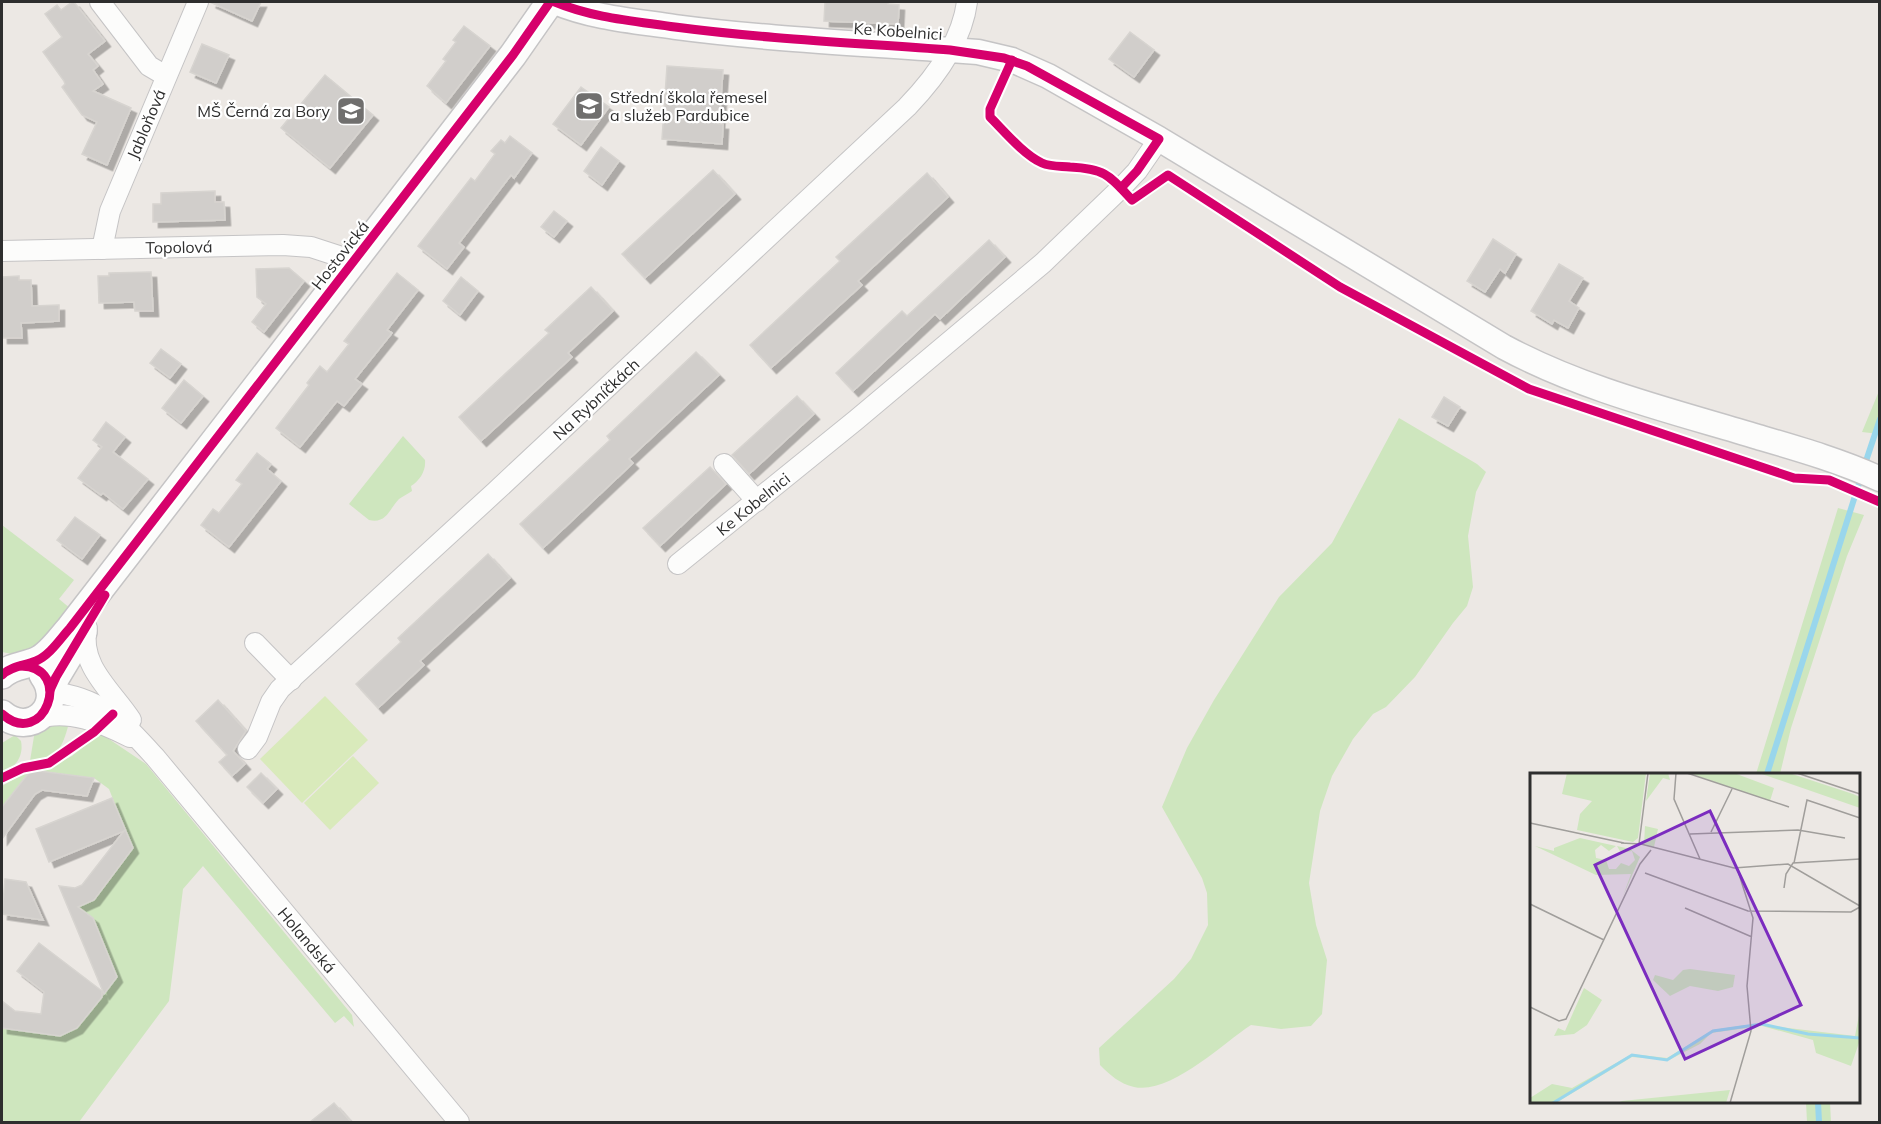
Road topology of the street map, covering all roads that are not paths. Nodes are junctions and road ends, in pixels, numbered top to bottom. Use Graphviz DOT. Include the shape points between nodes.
graph roads {
  1 [pos="100,2"];
  2 [pos="198,2"];
  3 [pos="550,2"];
  4 [pos="555,2"];
  5 [pos="967,2"];
  6 [pos="950,50"];
  7 [pos="166,76"];
  8 [pos="1159,139"];
  9 [pos="102,249"];
  10 [pos="2,251"];
  11 [pos="354,261"];
  12 [pos="724,464"];
  13 [pos="1877,478"];
  14 [pos="757,501"];
  15 [pos="152,525"];
  16 [pos="678,564"];
  17 [pos="89,622"];
  18 [pos="255,643"];
  19 [pos="8,669"];
  20 [pos="291,680"];
  21 [pos="50,691"];
  22 [pos="14,722"];
  23 [pos="248,749"];
  24 [pos="155,757"];
  25 [pos="459,1122"];
  1 -- 7 [label="street" via="149,66"];
  2 -- 7 [label="street, Jabloňová"];
  3 -- 11 [label="main road, Hostovická"];
  4 -- 6 [label="street, Ke Kobelnici" via="604,16 724,33"];
  5 -- 6 [label="street, Na Rybníčkách"];
  6 -- 8 [label="street, Ke Kobelnici" via="995,56 1027,66"];
  6 -- 20 [label="street, Na Rybníčkách" via="907,107"];
  7 -- 9 [label="street, Jabloňová" via="110,211"];
  8 -- 13 [label="street" via="1533,363 1609,392 1794,448"];
  8 -- 14 [label="street, Ke Kobelnici" via="1137,171 1043,263"];
  9 -- 10 [label="street, Topolová"];
  9 -- 11 [label="street, Topolová" via="299,246"];
  11 -- 15 [label="main road, Hostovická"];
  12 -- 14 [label="street"];
  14 -- 16 [label="street, Ke Kobelnici"];
  15 -- 17 [label="main road, Hostovická"];
  15 -- 19 [label="main road, Hostovická" via="50,651 38,660"];
  17 -- 21 [label="main road, Hostovická"];
  17 -- 24 [label="street, Holandská" via="85,642 89,660"];
  18 -- 20 [label="street"];
  19 -- 21 [label="main road, Hostovická" via="30,667 42,673"];
  20 -- 23 [label="street, Na Rybníčkách" via="276,694"];
  21 -- 22 [label="main road, Hostovická" via="46,710"];
  21 -- 24 [label="street, Holandská" via="81,697 113,714"];
  22 -- 24 [label="street, Holandská" via="45,716 92,720 129,737"];
  24 -- 25 [label="street, Holandská"];
}
